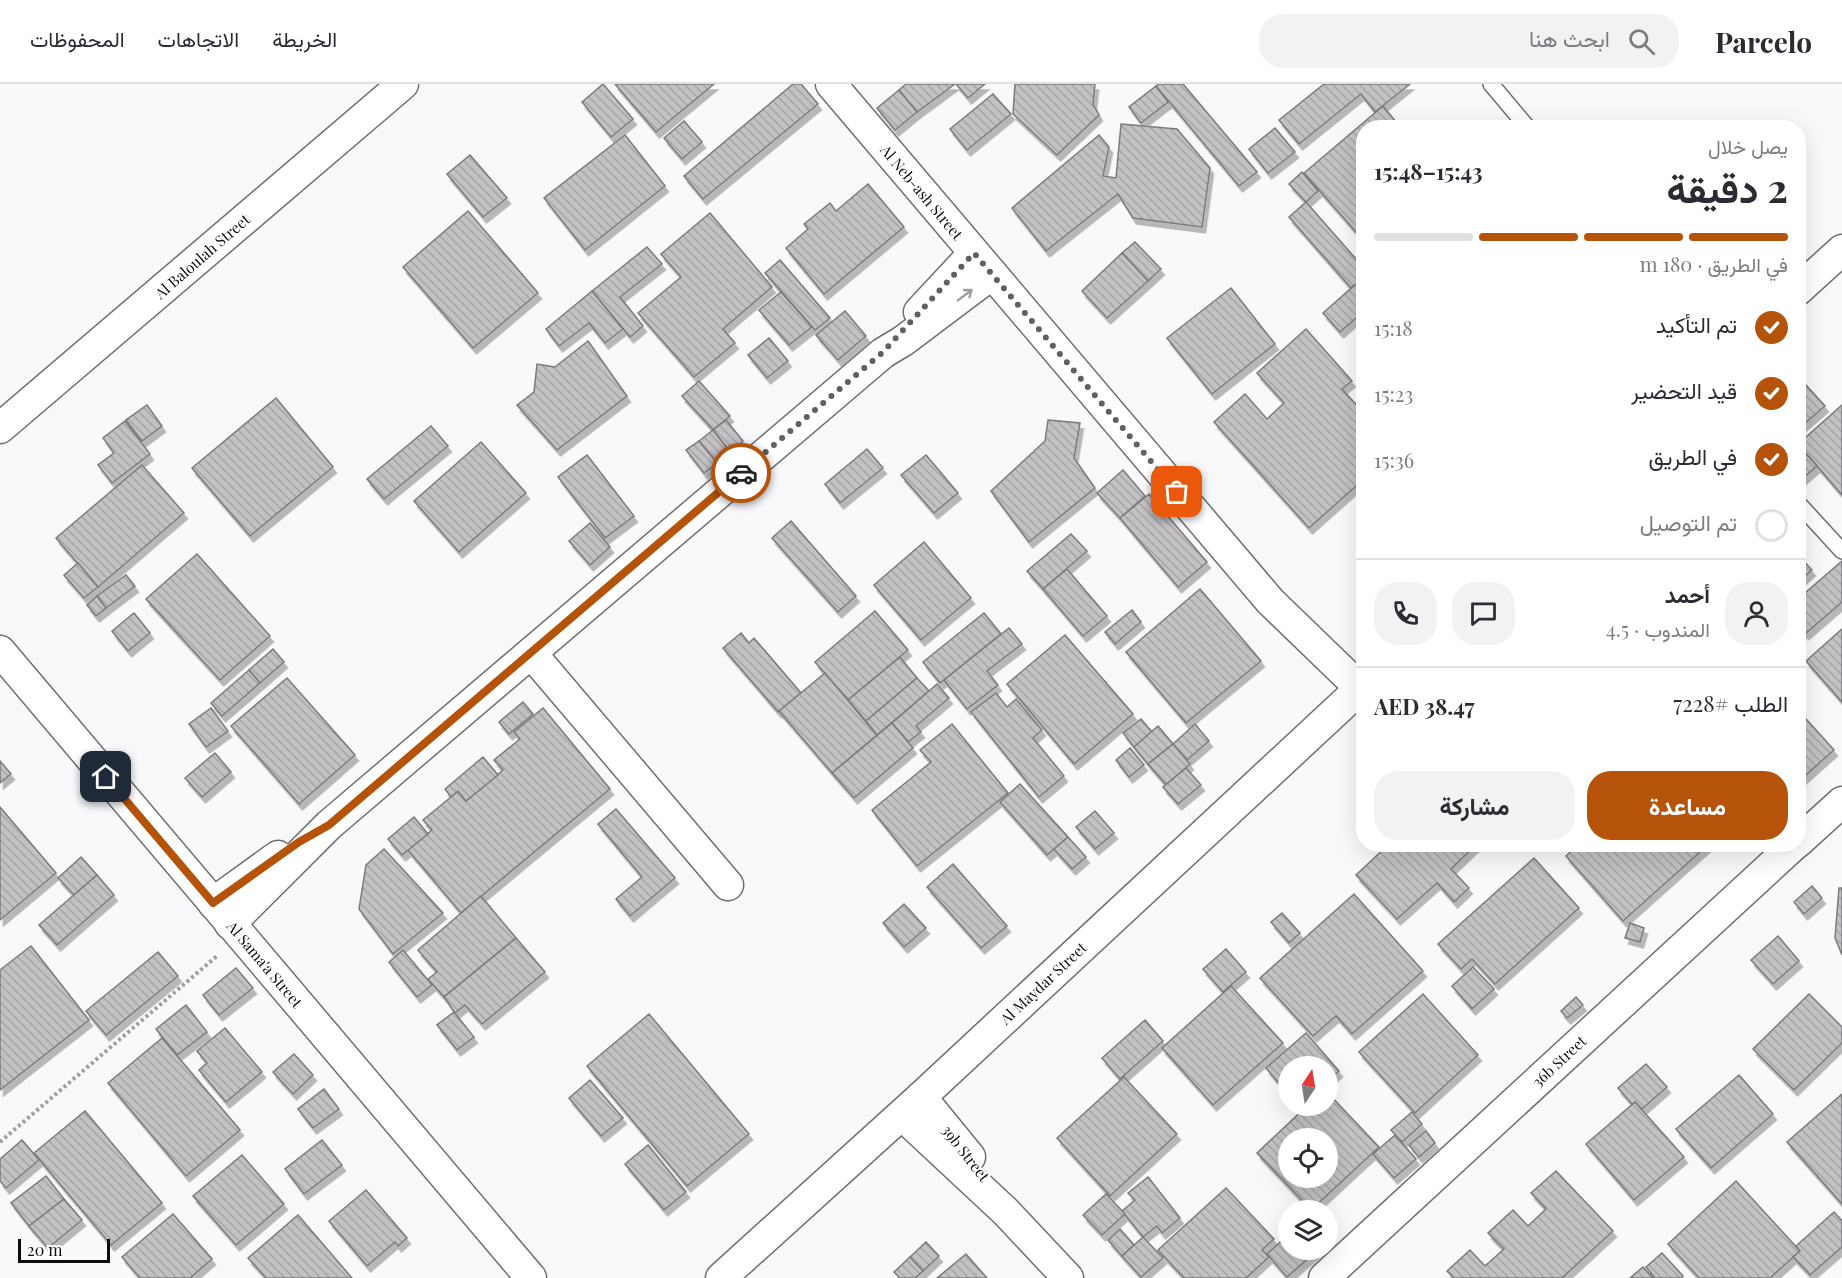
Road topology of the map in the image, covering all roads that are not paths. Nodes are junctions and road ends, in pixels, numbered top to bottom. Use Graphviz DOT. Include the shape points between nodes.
graph roads {
  1 [pos="403,84"];
  2 [pos="831,84"];
  3 [pos="1491,84"];
  4 [pos="1521,120"];
  5 [pos="1842,250"];
  6 [pos="983,264"];
  7 [pos="1806,283"];
  8 [pos="0,428"];
  9 [pos="1806,512"];
  10 [pos="1842,551"];
  11 [pos="0,651"];
  12 [pos="531,653"];
  13 [pos="1355,692"];
  14 [pos="1842,801"];
  15 [pos="1806,835"];
  16 [pos="1787,852"];
  17 [pos="728,885"];
  18 [pos="228,921"];
  19 [pos="911,1106"];
  20 [pos="531,1278"];
  21 [pos="721,1278"];
  22 [pos="1068,1278"];
  23 [pos="1324,1278"];
  1 -- 8 [label="street, Al Baloulah Street"];
  2 -- 6 [label="street, Al Neb-ash Street"];
  3 -- 4 [label="lane"];
  5 -- 7 [label="street"];
  6 -- 12 [label="street" via="913,334 883,352"];
  6 -- 13 [label="street, Al Neb-ash Street" via="1270,601"];
  9 -- 10 [label="lane"];
  11 -- 18 [label="street, Al Sama'a Street"];
  12 -- 17 [label="street"];
  12 -- 18 [label="street" via="329,825"];
  13 -- 19 [label="street, Al Maydar Street"];
  14 -- 15 [label="street, 36b Street"];
  16 -- 23 [label="street, 36b Street"];
  18 -- 20 [label="street, Al Sama'a Street"];
  19 -- 21 [label="street, Al Maydar Street"];
  19 -- 22 [label="street, 39b Street" via="989,1182 1006,1212"];
}
